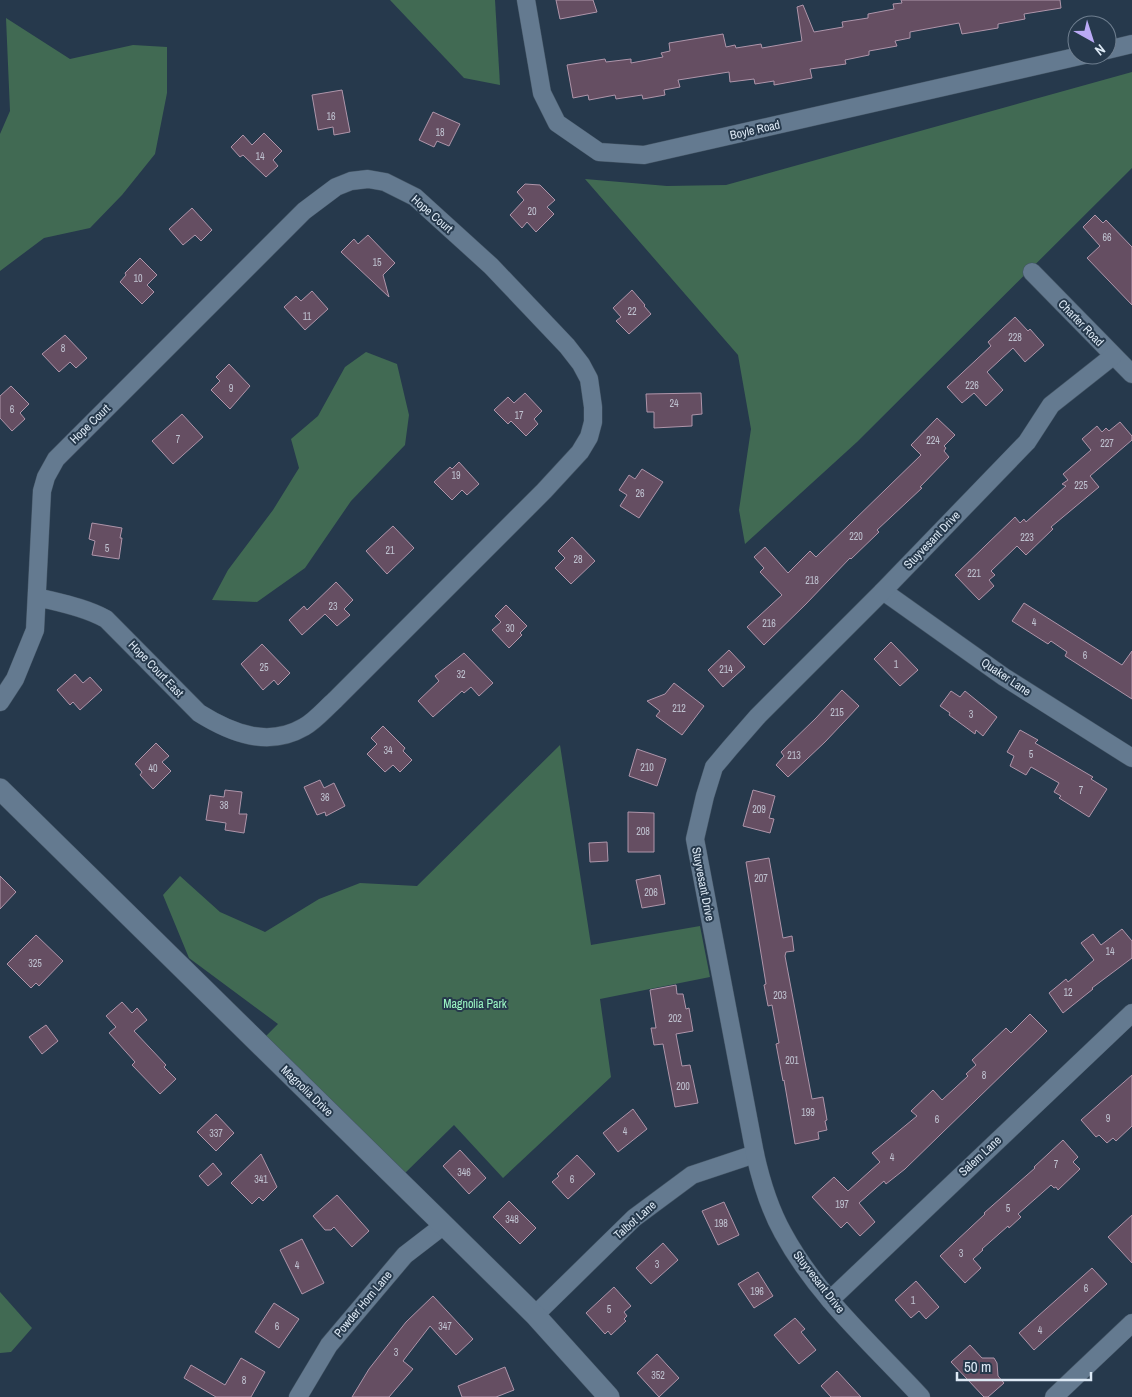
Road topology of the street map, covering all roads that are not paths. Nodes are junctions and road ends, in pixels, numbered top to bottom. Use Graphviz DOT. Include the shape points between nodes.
graph roads {
  1 [pos="526,0"];
  2 [pos="1132,44"];
  3 [pos="1117,48"];
  4 [pos="1067,59"];
  5 [pos="1032,272"];
  6 [pos="1113,356"];
  7 [pos="1132,374"];
  8 [pos="883,591"];
  9 [pos="37,597"];
  10 [pos="0,702"];
  11 [pos="277,738"];
  12 [pos="1132,758"];
  13 [pos="0,789"];
  14 [pos="1132,1013"];
  15 [pos="755,1154"];
  16 [pos="444,1225"];
  17 [pos="830,1300"];
  18 [pos="535,1315"];
  19 [pos="1132,1323"];
  20 [pos="298,1397"];
  21 [pos="609,1397"];
  22 [pos="921,1397"];
  23 [pos="1054,1397"];
  1 -- 4 [label="street, Boyle Road" via="542,93 557,123 599,152 644,155"];
  2 -- 3 [label="street"];
  5 -- 6 [label="street, Charter Road"];
  6 -- 7 [label="street, Charter Road"];
  6 -- 8 [label="street, Stuyvesant Drive" via="1051,406 1027,442"];
  8 -- 12 [label="street, Quaker Lane" via="1004,678"];
  8 -- 15 [label="street, Stuyvesant Drive" via="730,748 714,767 704,796 695,839"];
  9 -- 10 [label="street, Hope Court" via="35,630 15,678"];
  9 -- 11 [label="street, Hope Court East" via="94,612 106,619 199,713 217,724 237,732"];
  9 -- 11 [label="street, Hope Court" via="42,492 56,459 71,442 320,198 351,181 368,179 406,191 491,266 567,346 590,379 593,422 580,452 544,491 335,700 306,726"];
  13 -- 16 [label="street, Magnolia Drive"];
  14 -- 17 [label="street, Salem Lane"];
  15 -- 17 [label="street, Stuyvesant Drive" via="763,1189 782,1232"];
  15 -- 18 [label="street, Talbot Lane" via="692,1175 634,1218"];
  16 -- 18 [label="street, Magnolia Drive"];
  16 -- 20 [label="street, Powder Horn Lane" via="405,1255 328,1345"];
  17 -- 22 [label="street, Stuyvesant Drive"];
  18 -- 21 [label="street, Magnolia Drive"];
  19 -- 23 [label="street"];
}
